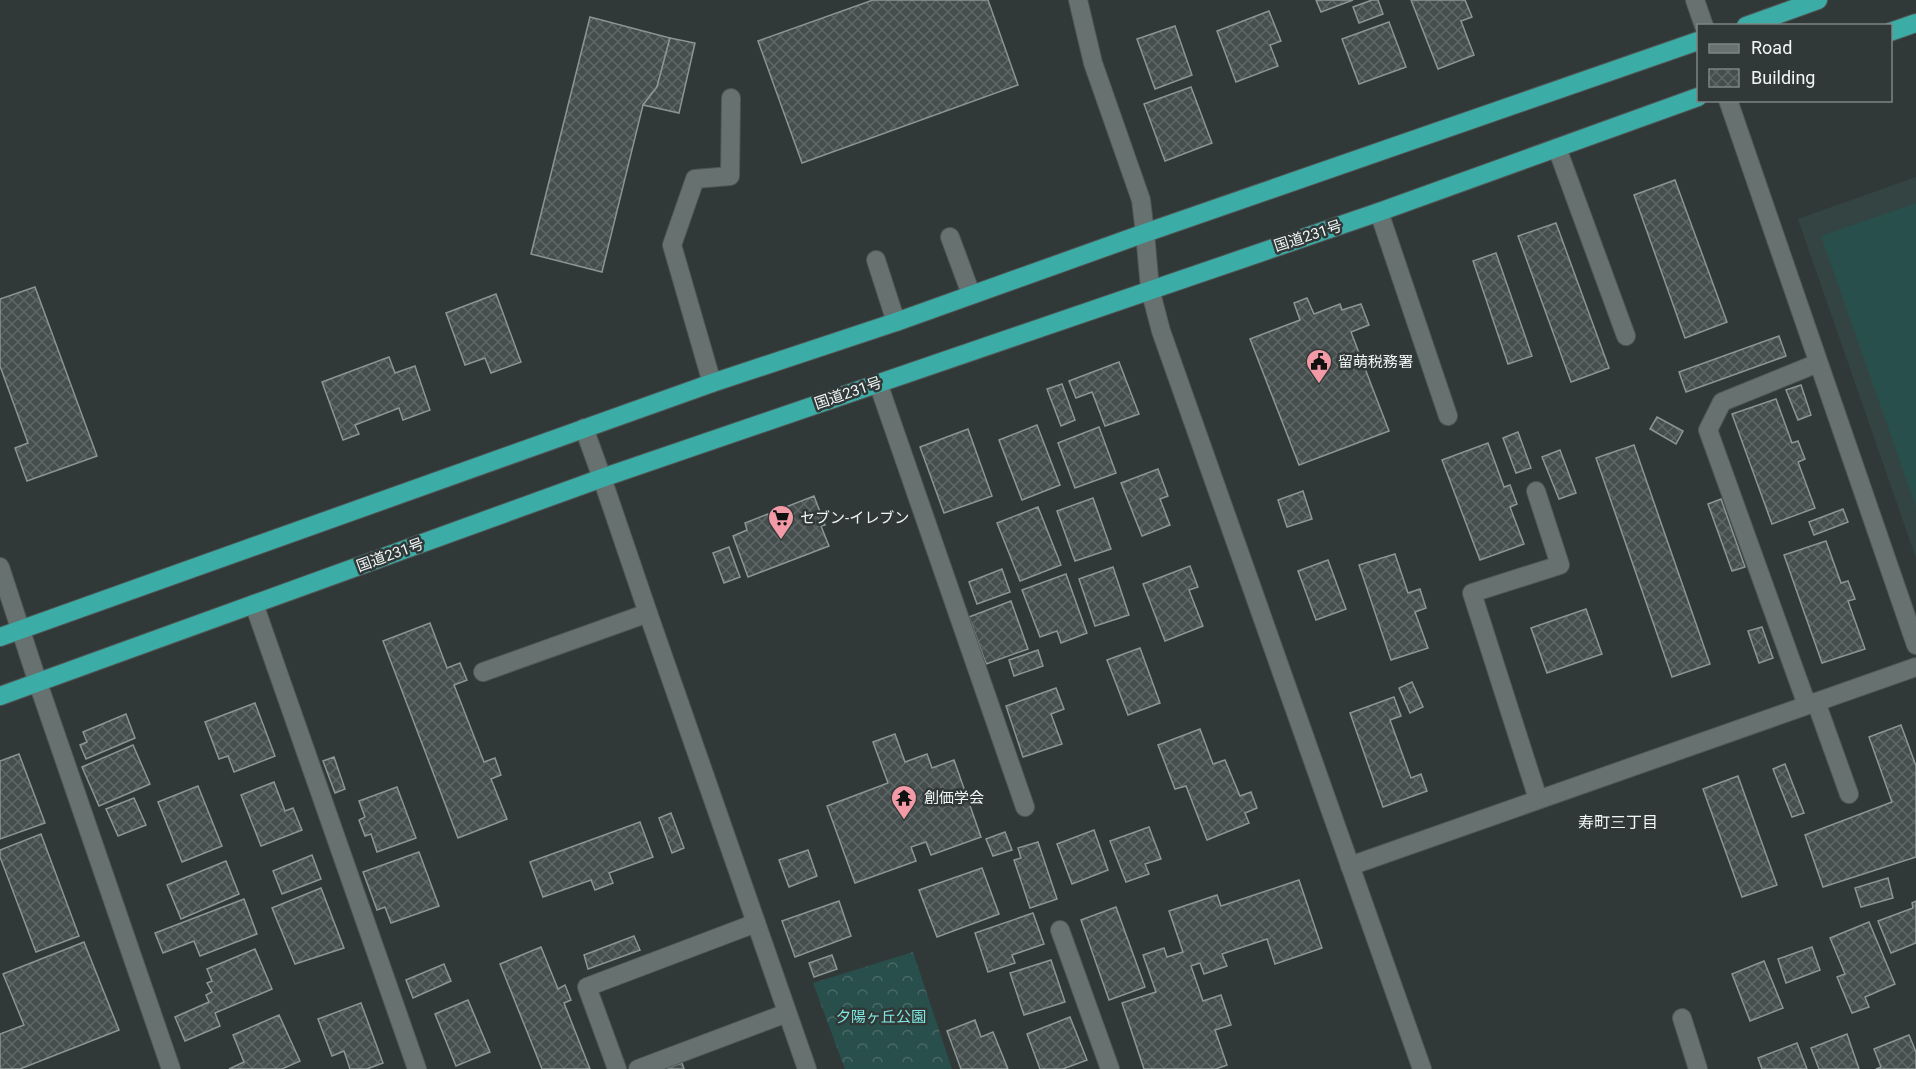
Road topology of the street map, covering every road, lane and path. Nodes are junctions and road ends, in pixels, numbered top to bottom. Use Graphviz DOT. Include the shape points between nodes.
graph roads {
  1 [pos="1078,0"];
  2 [pos="1695,0"];
  3 [pos="1818,0"];
  4 [pos="1916,23"];
  5 [pos="1703,24"];
  6 [pos="1752,24"];
  7 [pos="1892,31"];
  8 [pos="1697,41"];
  9 [pos="1697,97"];
  10 [pos="731,99"];
  11 [pos="1729,102"];
  12 [pos="1557,147"];
  13 [pos="1379,212"];
  14 [pos="1144,232"];
  15 [pos="950,237"];
  16 [pos="876,260"];
  17 [pos="1150,289"];
  18 [pos="971,294"];
  19 [pos="896,322"];
  20 [pos="1626,336"];
  21 [pos="1818,363"];
  22 [pos="712,383"];
  23 [pos="878,383"];
  24 [pos="1448,416"];
  25 [pos="584,428"];
  26 [pos="603,478"];
  27 [pos="1536,491"];
  28 [pos="0,567"];
  29 [pos="254,604"];
  30 [pos="648,613"];
  31 [pos="21,630"];
  32 [pos="0,637"];
  33 [pos="1916,645"];
  34 [pos="1916,667"];
  35 [pos="483,672"];
  36 [pos="38,683"];
  37 [pos="0,696"];
  38 [pos="1811,704"];
  39 [pos="1849,794"];
  40 [pos="1538,800"];
  41 [pos="1025,807"];
  42 [pos="1350,866"];
  43 [pos="756,923"];
  44 [pos="1060,930"];
  45 [pos="787,1013"];
  46 [pos="1682,1018"];
  47 [pos="171,1069"];
  48 [pos="417,1069"];
  49 [pos="617,1069"];
  50 [pos="638,1069"];
  51 [pos="807,1069"];
  52 [pos="1110,1069"];
  53 [pos="1422,1069"];
  54 [pos="1698,1069"];
  1 -- 14 [label="street" via="1093,63 1141,200"];
  2 -- 5 [label="street"];
  3 -- 6 [label="highway"];
  4 -- 7 [label="highway"];
  8 -- 14 [label="highway"];
  9 -- 12 [label="highway, 国道231号"];
  10 -- 22 [label="street" via="730,176 695,179 672,245"];
  11 -- 21 [label="street"];
  12 -- 13 [label="highway, 国道231号"];
  12 -- 20 [label="street"];
  13 -- 17 [label="highway, 国道231号"];
  13 -- 24 [label="street"];
  14 -- 17 [label="street"];
  14 -- 18 [label="highway"];
  15 -- 18 [label="street"];
  16 -- 19 [label="street"];
  17 -- 23 [label="highway, 国道231号"];
  17 -- 42 [label="street" via="1161,331"];
  18 -- 19 [label="highway"];
  19 -- 22 [label="highway"];
  21 -- 33 [label="street"];
  21 -- 38 [label="street" via="1722,402 1708,430"];
  22 -- 25 [label="highway"];
  23 -- 26 [label="highway, 国道231号"];
  23 -- 41 [label="street"];
  25 -- 26 [label="street"];
  25 -- 31 [label="highway"];
  26 -- 29 [label="highway, 国道231号"];
  26 -- 30 [label="street"];
  27 -- 40 [label="street" via="1560,565 1472,593"];
  28 -- 31 [label="street"];
  29 -- 36 [label="highway, 国道231号"];
  29 -- 48 [label="street"];
  30 -- 35 [label="street"];
  30 -- 43 [label="street"];
  31 -- 32 [label="highway"];
  31 -- 36 [label="street"];
  34 -- 38 [label="street"];
  36 -- 37 [label="highway, 国道231号"];
  36 -- 47 [label="street"];
  38 -- 39 [label="street"];
  38 -- 40 [label="street"];
  40 -- 42 [label="street"];
  42 -- 53 [label="street"];
  43 -- 45 [label="street"];
  43 -- 49 [label="street" via="587,987"];
  44 -- 52 [label="street"];
  45 -- 50 [label="street"];
  45 -- 51 [label="street"];
  46 -- 54 [label="street"];
}
